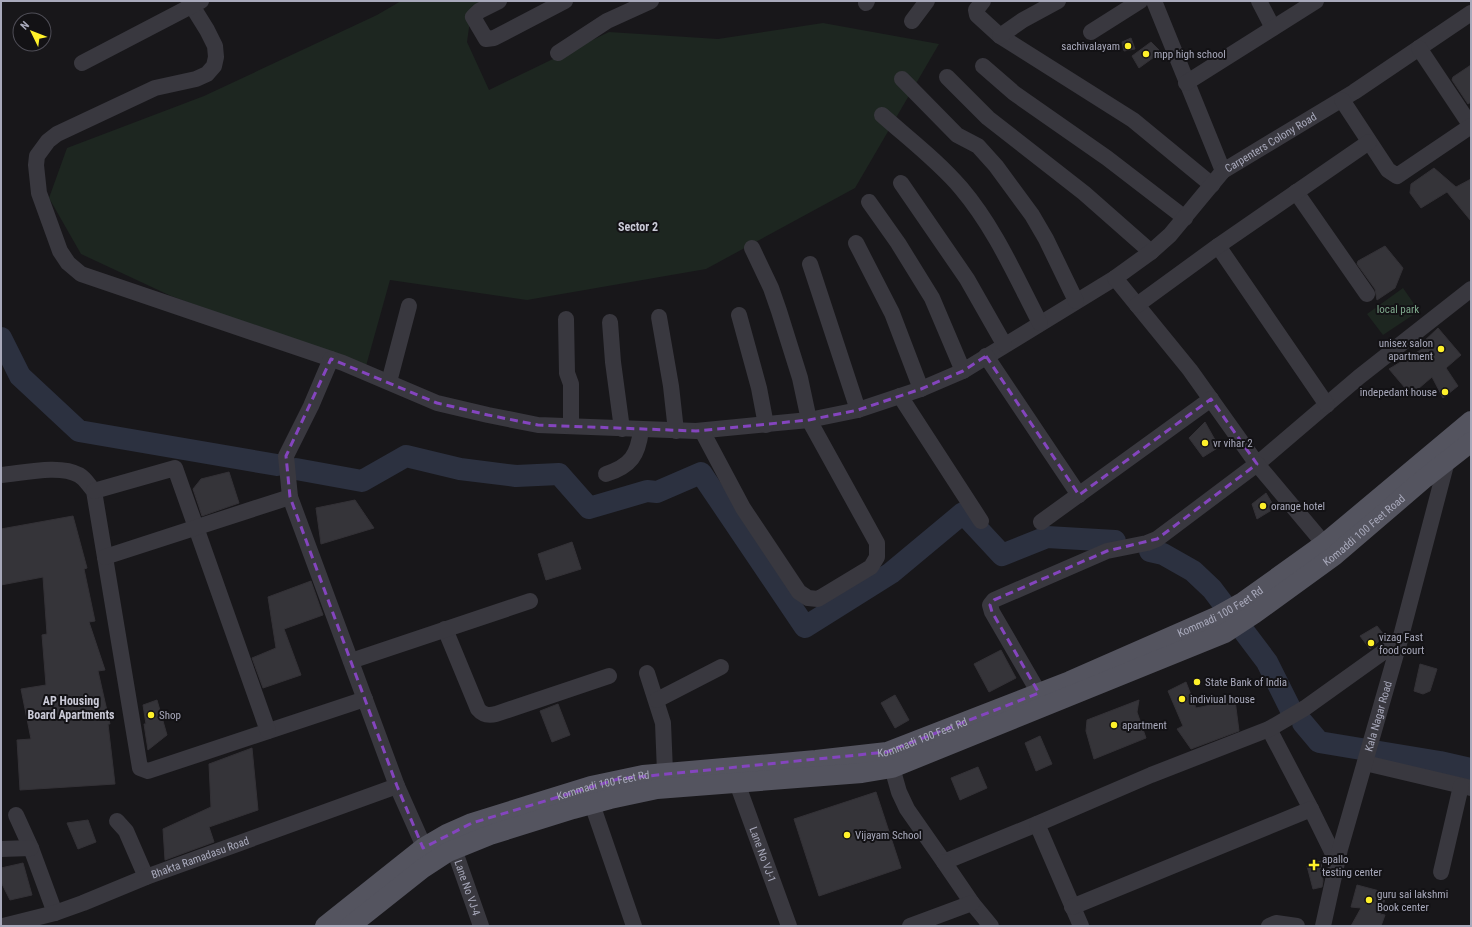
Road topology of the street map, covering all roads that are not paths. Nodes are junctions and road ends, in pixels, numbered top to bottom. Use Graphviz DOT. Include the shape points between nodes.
graph roads {
  1 [pos="499,1"];
  2 [pos="565,1"];
  3 [pos="651,1"];
  4 [pos="927,1"];
  5 [pos="983,1"];
  6 [pos="1058,1"];
  7 [pos="1140,1"];
  8 [pos="1154,1"];
  9 [pos="1259,1"];
  10 [pos="1316,1"];
  11 [pos="194,2"];
  12 [pos="1471,13"];
  13 [pos="912,21"];
  14 [pos="1273,28"];
  15 [pos="1092,32"];
  16 [pos="1000,36"];
  17 [pos="1419,48"];
  18 [pos="558,53"];
  19 [pos="82,63"];
  20 [pos="983,66"];
  21 [pos="947,77"];
  22 [pos="902,79"];
  23 [pos="1186,83"];
  24 [pos="1342,100"];
  25 [pos="882,115"];
  26 [pos="1471,126"];
  27 [pos="1369,142"];
  28 [pos="1223,171"];
  29 [pos="901,183"];
  30 [pos="1212,185"];
  31 [pos="1296,192"];
  32 [pos="870,202"];
  33 [pos="1185,218"];
  34 [pos="856,243"];
  35 [pos="1218,246"];
  36 [pos="752,248"];
  37 [pos="1151,252"];
  38 [pos="810,264"];
  39 [pos="1115,278"];
  40 [pos="1471,289"];
  41 [pos="1367,294"];
  42 [pos="1076,301"];
  43 [pos="1137,305"];
  44 [pos="409,306"];
  45 [pos="739,315"];
  46 [pos="659,317"];
  47 [pos="566,318"];
  48 [pos="610,322"];
  49 [pos="1040,323"];
  50 [pos="1004,344"];
  51 [pos="986,356"];
  52 [pos="331,359"];
  53 [pos="963,371"];
  54 [pos="388,382"];
  55 [pos="921,389"];
  56 [pos="900,396"];
  57 [pos="1211,399"];
  58 [pos="1326,405"];
  59 [pos="1471,409"];
  60 [pos="858,410"];
  61 [pos="809,420"];
  62 [pos="1471,421"];
  63 [pos="766,425"];
  64 [pos="571,426"];
  65 [pos="622,429"];
  66 [pos="641,430"];
  67 [pos="676,431"];
  68 [pos="702,431"];
  69 [pos="1471,442"];
  70 [pos="1447,461"];
  71 [pos="1257,464"];
  72 [pos="1422,471"];
  73 [pos="606,474"];
  74 [pos="1,475"];
  75 [pos="1,486"];
  76 [pos="92,489"];
  77 [pos="1079,495"];
  78 [pos="290,497"];
  79 [pos="1434,507"];
  80 [pos="981,521"];
  81 [pos="1040,522"];
  82 [pos="197,527"];
  83 [pos="1329,550"];
  84 [pos="105,557"];
  85 [pos="530,601"];
  86 [pos="1221,625"];
  87 [pos="445,629"];
  88 [pos="1400,640"];
  89 [pos="350,661"];
  90 [pos="721,668"];
  91 [pos="647,673"];
  92 [pos="609,676"];
  93 [pos="1039,693"];
  94 [pos="365,699"];
  95 [pos="657,700"];
  96 [pos="1270,728"];
  97 [pos="268,732"];
  98 [pos="1366,759"];
  99 [pos="890,760"];
  100 [pos="665,772"];
  101 [pos="737,783"];
  102 [pos="397,786"];
  103 [pos="1466,787"];
  104 [pos="592,804"];
  105 [pos="1311,808"];
  106 [pos="16,815"];
  107 [pos="117,821"];
  108 [pos="1037,824"];
  109 [pos="31,848"];
  110 [pos="1,849"];
  111 [pos="454,849"];
  112 [pos="428,855"];
  113 [pos="944,862"];
  114 [pos="1337,862"];
  115 [pos="1441,872"];
  116 [pos="146,877"];
  117 [pos="972,903"];
  118 [pos="1072,907"];
  119 [pos="55,913"];
  120 [pos="3,926"];
  121 [pos="325,926"];
  122 [pos="350,926"];
  123 [pos="481,926"];
  124 [pos="634,926"];
  125 [pos="789,926"];
  126 [pos="910,926"];
  127 [pos="991,926"];
  128 [pos="1081,926"];
  129 [pos="1269,926"];
  130 [pos="1297,926"];
  131 [pos="1323,926"];
  1 -- 2 [label="street" via="479,11 474,17 486,39 494,38"];
  3 -- 18 [label="street" via="608,21"];
  4 -- 13 [label="street"];
  5 -- 16 [label="street" via="976,10 977,15"];
  6 -- 16 [label="street"];
  7 -- 15 [label="street"];
  8 -- 23 [label="street, Carpenters Colony Road"];
  9 -- 14 [label="street"];
  10 -- 14 [label="street"];
  11 -- 19 [label="street"];
  11 -- 52 [label="street" via="215,46 214,66 207,74 196,79 154,88 57,134 42,148 36,165 39,193 60,251 68,263 81,274"];
  12 -- 17 [label="street, Carpenters Colony Road"];
  14 -- 23 [label="street"];
  16 -- 30 [label="street" via="1133,120"];
  17 -- 24 [label="street, Carpenters Colony Road"];
  17 -- 26 [label="street"];
  20 -- 33 [label="street" via="1014,93 1107,158"];
  21 -- 37 [label="street" via="988,118 1084,193"];
  22 -- 42 [label="street" via="958,134 978,146 1001,172 1046,238"];
  23 -- 28 [label="street, Carpenters Colony Road"];
  24 -- 27 [label="street"];
  24 -- 28 [label="street, Carpenters Colony Road"];
  25 -- 49 [label="street" via="962,189 1001,247"];
  26 -- 27 [label="street" via="1397,176 1388,170"];
  27 -- 31 [label="street"];
  28 -- 30 [label="street"];
  29 -- 50 [label="street" via="967,279"];
  30 -- 33 [label="street"];
  31 -- 35 [label="street"];
  31 -- 41 [label="street"];
  32 -- 53 [label="street" via="932,298"];
  33 -- 37 [label="street"];
  34 -- 55 [label="street" via="892,313"];
  35 -- 43 [label="street"];
  35 -- 58 [label="street"];
  36 -- 61 [label="street" via="779,311 800,378"];
  37 -- 39 [label="street"];
  38 -- 60 [label="street"];
  39 -- 42 [label="street"];
  39 -- 43 [label="street"];
  40 -- 58 [label="street"];
  42 -- 49 [label="street"];
  43 -- 57 [label="street"];
  44 -- 54 [label="street"];
  45 -- 63 [label="street"];
  46 -- 67 [label="street"];
  47 -- 64 [label="street" via="567,373 572,384"];
  48 -- 65 [label="street"];
  49 -- 50 [label="street"];
  50 -- 51 [label="street"];
  51 -- 53 [label="street"];
  51 -- 77 [label="street"];
  52 -- 54 [label="street"];
  52 -- 78 [label="street" via="286,456"];
  53 -- 55 [label="street"];
  54 -- 64 [label="street" via="437,403 538,425"];
  55 -- 56 [label="street"];
  56 -- 60 [label="street"];
  56 -- 80 [label="street"];
  57 -- 71 [label="street"];
  57 -- 77 [label="street"];
  58 -- 71 [label="street"];
  59 -- 62 [label="street"];
  60 -- 61 [label="street"];
  61 -- 63 [label="street"];
  61 -- 68 [label="street" via="878,543 877,557 871,567 818,599 808,598 799,592 743,508"];
  62 -- 72 [label="main road, Kommadi 100 Feet Rd"];
  63 -- 68 [label="street"];
  64 -- 65 [label="street"];
  65 -- 66 [label="street"];
  66 -- 67 [label="street"];
  66 -- 73 [label="street" via="633,458 619,470"];
  67 -- 68 [label="street"];
  69 -- 70 [label="main road"];
  70 -- 72 [label="main road"];
  70 -- 79 [label="street, Kala Nagar Road"];
  71 -- 83 [label="street"];
  71 -- 93 [label="street" via="1157,539 1107,551 994,600 990,605 992,612"];
  72 -- 79 [label="street"];
  72 -- 83 [label="main road, Kommadi 100 Feet Rd"];
  74 -- 76 [label="street" via="62,470 79,475"];
  75 -- 76 [label="street" via="62,480"];
  76 -- 82 [label="street" via="175,468"];
  76 -- 84 [label="street"];
  77 -- 81 [label="street"];
  78 -- 82 [label="street"];
  78 -- 89 [label="street"];
  79 -- 88 [label="street, Kala Nagar Road"];
  82 -- 84 [label="street"];
  82 -- 97 [label="street"];
  83 -- 86 [label="main road, Kommadi 100 Feet Rd" via="1249,608"];
  84 -- 97 [label="street" via="140,768 148,771"];
  85 -- 87 [label="street"];
  86 -- 93 [label="main road, Kommadi 100 Feet Rd"];
  86 -- 99 [label="main road"];
  87 -- 89 [label="street"];
  87 -- 92 [label="street" via="478,709 488,716"];
  88 -- 96 [label="street" via="1305,708"];
  88 -- 98 [label="street, Kala Nagar Road"];
  89 -- 94 [label="street"];
  90 -- 95 [label="street"];
  91 -- 95 [label="street"];
  93 -- 99 [label="main road, Kommadi 100 Feet Rd"];
  94 -- 97 [label="street"];
  94 -- 102 [label="street"];
  95 -- 100 [label="street" via="662,723"];
  96 -- 105 [label="street"];
  96 -- 108 [label="street"];
  98 -- 103 [label="street"];
  98 -- 114 [label="street, Kala Nagar Road"];
  99 -- 100 [label="main road, Kommadi 100 Feet Rd" via="816,760"];
  99 -- 101 [label="main road, Kommadi 100 Feet Rd" via="862,774"];
  99 -- 113 [label="street" via="907,809"];
  100 -- 112 [label="main road, Kommadi 100 Feet Rd" via="618,779 501,813 460,828"];
  101 -- 104 [label="main road, Kommadi 100 Feet Rd" via="657,789"];
  101 -- 125 [label="street, Lane No VJ-1"];
  102 -- 112 [label="street"];
  102 -- 116 [label="street, Bhakta Ramadasu Road"];
  103 -- 115 [label="street"];
  104 -- 111 [label="main road, Kommadi 100 Feet Rd" via="490,835"];
  104 -- 124 [label="street"];
  105 -- 114 [label="street"];
  105 -- 118 [label="street"];
  106 -- 109 [label="street"];
  107 -- 116 [label="street" via="126,831"];
  108 -- 113 [label="street"];
  108 -- 118 [label="street"];
  109 -- 110 [label="street"];
  109 -- 119 [label="street"];
  111 -- 112 [label="main road, Kommadi 100 Feet Rd"];
  111 -- 123 [label="street, Lane No VJ-4"];
  112 -- 121 [label="main road, Kommadi 100 Feet Rd"];
  112 -- 122 [label="main road, Kommadi 100 Feet Rd"];
  113 -- 117 [label="street"];
  114 -- 131 [label="street, Kala Nagar Road"];
  116 -- 119 [label="street, Bhakta Ramadasu Road"];
  117 -- 126 [label="street"];
  117 -- 127 [label="street"];
  118 -- 128 [label="street"];
  119 -- 120 [label="street, Bhakta Ramadasu Road"];
  129 -- 130 [label="street" via="1276,923"];
}
